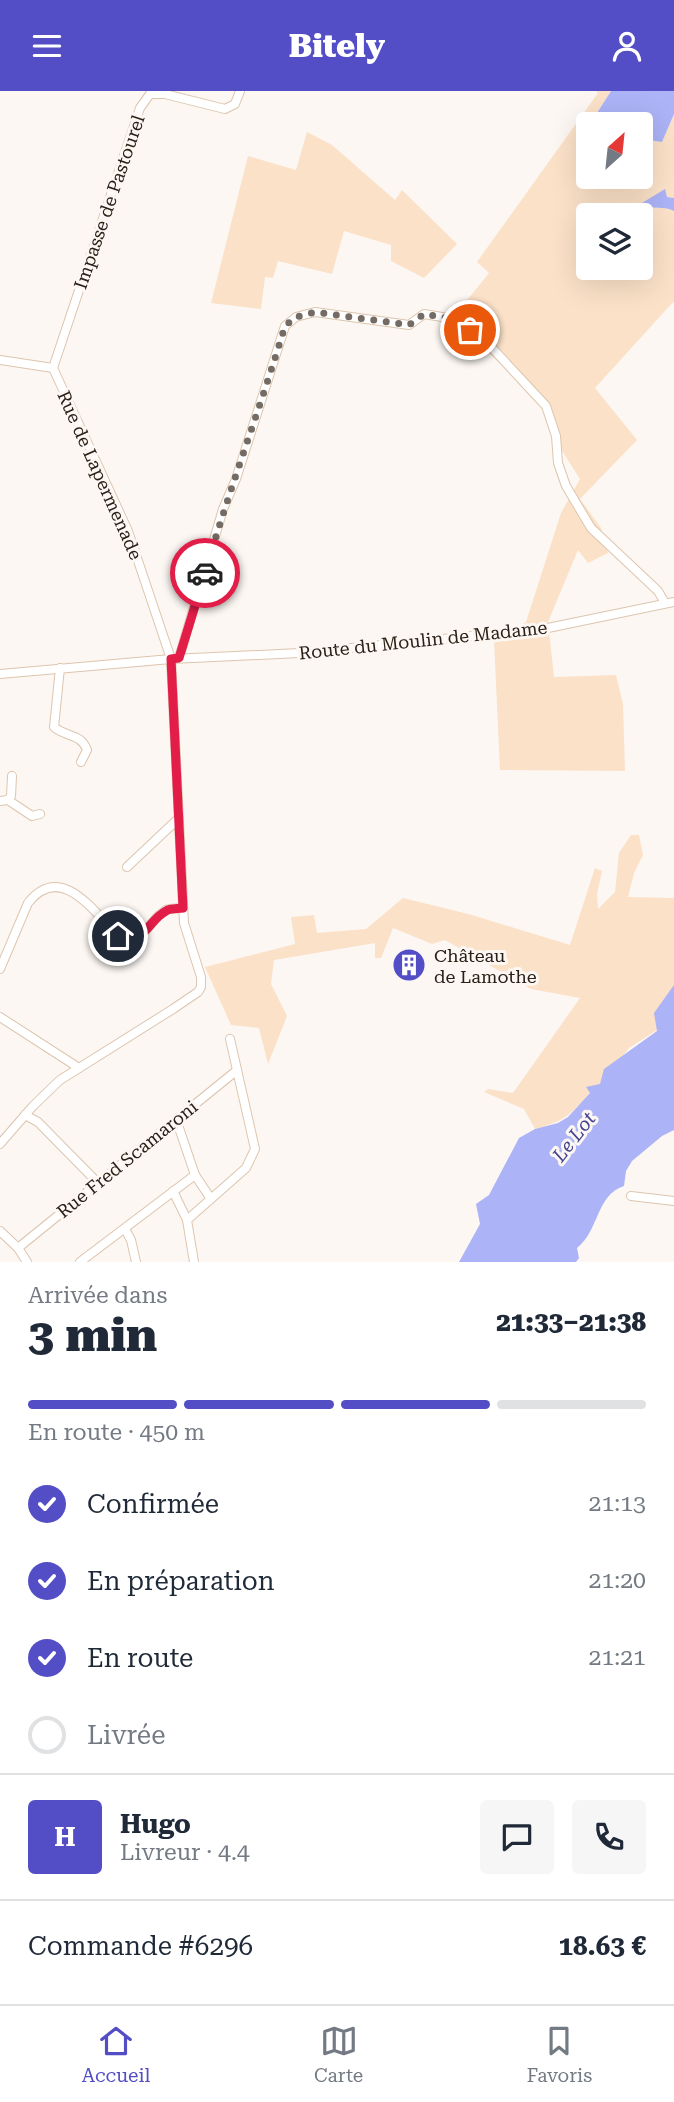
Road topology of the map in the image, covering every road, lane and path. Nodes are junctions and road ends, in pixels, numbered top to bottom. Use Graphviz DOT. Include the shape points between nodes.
graph roads {
  1 [pos="240,91"];
  2 [pos="0,359"];
  3 [pos="53,368"];
  4 [pos="669,603"];
  5 [pos="175,659"];
  6 [pos="60,668"];
  7 [pos="0,674"];
  8 [pos="81,762"];
  9 [pos="12,776"];
  10 [pos="4,801"];
  11 [pos="40,814"];
  12 [pos="179,818"];
  13 [pos="127,867"];
  14 [pos="183,908"];
  15 [pos="0,969"];
  16 [pos="0,1017"];
  17 [pos="230,1039"];
  18 [pos="79,1068"];
  19 [pos="236,1071"];
  20 [pos="25,1115"];
  21 [pos="176,1119"];
  22 [pos="0,1144"];
  23 [pos="195,1175"];
  24 [pos="98,1182"];
  25 [pos="173,1191"];
  26 [pos="631,1196"];
  27 [pos="211,1199"];
  28 [pos="674,1201"];
  29 [pos="187,1220"];
  30 [pos="125,1229"];
  31 [pos="0,1231"];
  32 [pos="18,1248"];
  33 [pos="27,1262"];
  34 [pos="80,1262"];
  35 [pos="136,1262"];
  36 [pos="194,1262"];
  1 -- 3 [label="street, Impasse de Pastourel" via="235,104 225,109 165,94 150,94 139,108"];
  2 -- 3 [label="street"];
  3 -- 5 [label="street, Rue de Lapermenade" via="128,531"];
  4 -- 5 [label="street, Route du Moulin de Madame" via="543,629 300,653"];
  4 -- 5 [label="street" via="591,528 566,486 546,406 470,330 454,319 431,314 409,325 315,312 296,317 285,326"];
  5 -- 6 [label="street"];
  5 -- 12 [label="street"];
  6 -- 7 [label="street"];
  6 -- 8 [label="street" via="54,727 84,742 87,750"];
  9 -- 10 [label="street" via="11,796"];
  10 -- 11 [label="street" via="32,816"];
  12 -- 13 [label="street"];
  12 -- 14 [label="street"];
  14 -- 15 [label="street" via="167,910 137,937 127,939 118,936 68,888 46,889 28,903"];
  14 -- 18 [label="street" via="201,977 198,992"];
  16 -- 18 [label="street"];
  17 -- 19 [label="street"];
  18 -- 20 [label="street" via="44,1093"];
  19 -- 21 [label="street, Rue Fred Scamaroni"];
  19 -- 27 [label="street" via="254,1149 246,1168"];
  20 -- 22 [label="street"];
  20 -- 24 [label="street" via="38,1122"];
  21 -- 23 [label="street"];
  21 -- 24 [label="street, Rue Fred Scamaroni"];
  23 -- 25 [label="street"];
  23 -- 27 [label="street"];
  24 -- 32 [label="street, Rue Fred Scamaroni"];
  25 -- 29 [label="street"];
  25 -- 30 [label="street"];
  26 -- 28 [label="street"];
  27 -- 29 [label="street"];
  29 -- 36 [label="street"];
  30 -- 34 [label="street"];
  30 -- 35 [label="street"];
  31 -- 32 [label="street"];
  32 -- 33 [label="street"];
}
